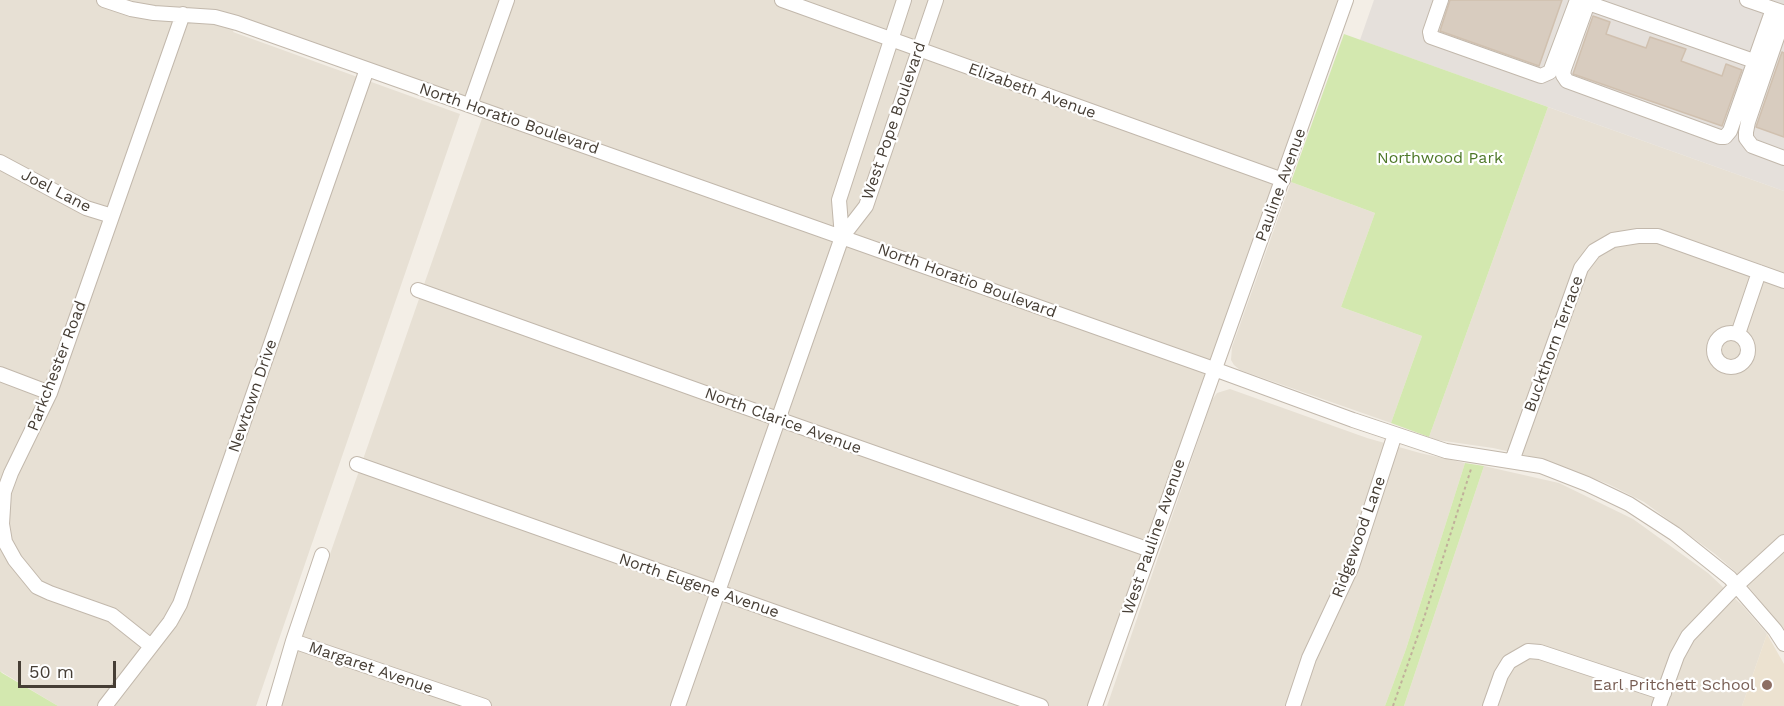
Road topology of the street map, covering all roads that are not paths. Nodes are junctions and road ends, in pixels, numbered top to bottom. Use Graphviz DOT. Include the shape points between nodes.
graph roads {
  1 [pos="104,0"];
  2 [pos="507,0"];
  3 [pos="782,0"];
  4 [pos="904,0"];
  5 [pos="936,0"];
  6 [pos="1346,0"];
  7 [pos="1441,0"];
  8 [pos="1747,0"];
  9 [pos="1585,1"];
  10 [pos="1780,13"];
  11 [pos="183,14"];
  12 [pos="891,40"];
  13 [pos="919,50"];
  14 [pos="1754,62"];
  15 [pos="368,69"];
  16 [pos="470,105"];
  17 [pos="1784,158"];
  18 [pos="0,162"];
  19 [pos="1283,180"];
  20 [pos="112,216"];
  21 [pos="842,237"];
  22 [pos="1760,273"];
  23 [pos="1784,281"];
  24 [pos="418,290"];
  25 [pos="1738,334"];
  26 [pos="1214,369"];
  27 [pos="0,374"];
  28 [pos="50,393"];
  29 [pos="778,419"];
  30 [pos="1395,434"];
  31 [pos="1512,461"];
  32 [pos="357,464"];
  33 [pos="1784,543"];
  34 [pos="1150,550"];
  35 [pos="322,555"];
  36 [pos="1737,585"];
  37 [pos="718,592"];
  38 [pos="293,641"];
  39 [pos="1784,644"];
  40 [pos="151,646"];
  41 [pos="1661,699"];
  42 [pos="105,706"];
  43 [pos="274,706"];
  44 [pos="484,706"];
  45 [pos="678,706"];
  46 [pos="1041,706"];
  47 [pos="1095,706"];
  48 [pos="1293,706"];
  49 [pos="1490,706"];
  1 -- 11 [label="street, North Horatio Boulevard" via="131,9"];
  2 -- 16 [label="street"];
  3 -- 12 [label="street, Elizabeth Avenue"];
  4 -- 12 [label="street, West Pope Boulevard"];
  5 -- 13 [label="street, West Pope Boulevard"];
  6 -- 19 [label="street, Pauline Avenue"];
  7 -- 9 [label="street" via="1431,37 1541,76 1550,72"];
  8 -- 10 [label="street"];
  9 -- 14 [label="street"];
  9 -- 14 [label="street" via="1564,69 1567,81 1720,137 1730,131"];
  10 -- 14 [label="street"];
  10 -- 17 [label="street" via="1746,138 1752,146"];
  11 -- 15 [label="street, North Horatio Boulevard" via="237,23"];
  11 -- 20 [label="street, Parkchester Road"];
  12 -- 13 [label="street, Elizabeth Avenue"];
  12 -- 21 [label="street, West Pope Boulevard" via="839,200"];
  13 -- 19 [label="street, Elizabeth Avenue"];
  13 -- 21 [label="street, West Pope Boulevard" via="866,206"];
  15 -- 16 [label="street, North Horatio Boulevard"];
  15 -- 40 [label="street, Newtown Drive" via="180,604"];
  16 -- 21 [label="street, North Horatio Boulevard"];
  18 -- 20 [label="street, Joel Lane" via="86,208"];
  19 -- 26 [label="street, Pauline Avenue"];
  20 -- 28 [label="street, Parkchester Road"];
  21 -- 26 [label="street, North Horatio Boulevard"];
  21 -- 29 [label="street, West Pope Boulevard"];
  22 -- 23 [label="street, Buckthorn Terrace"];
  22 -- 25 [label="street"];
  22 -- 31 [label="street, Buckthorn Terrace" via="1658,236 1613,240 1594,251 1581,268"];
  24 -- 29 [label="street, North Clarice Avenue"];
  26 -- 30 [label="street, North Horatio Boulevard"];
  26 -- 34 [label="street, West Pauline Avenue"];
  27 -- 28 [label="street"];
  28 -- 40 [label="street, Parkchester Road" via="4,492 5,542 37,587 112,615"];
  29 -- 34 [label="street, North Clarice Avenue"];
  29 -- 37 [label="street, West Pope Boulevard"];
  30 -- 31 [label="street, North Horatio Boulevard" via="1446,451"];
  30 -- 48 [label="street, Ridgewood Lane" via="1352,566 1309,658"];
  31 -- 36 [label="street, North Horatio Boulevard" via="1541,466 1629,504 1675,534"];
  32 -- 37 [label="street, North Eugene Avenue"];
  33 -- 36 [label="street"];
  34 -- 47 [label="street, West Pauline Avenue"];
  35 -- 38 [label="street"];
  36 -- 39 [label="street, North Horatio Boulevard"];
  36 -- 41 [label="street" via="1688,636"];
  37 -- 45 [label="street, West Pope Boulevard"];
  37 -- 46 [label="street, North Eugene Avenue"];
  38 -- 43 [label="street"];
  38 -- 44 [label="street, Margaret Avenue"];
  40 -- 42 [label="street, Newtown Drive"];
  41 -- 49 [label="street" via="1540,652 1528,651 1509,662 1500,675"];
}
